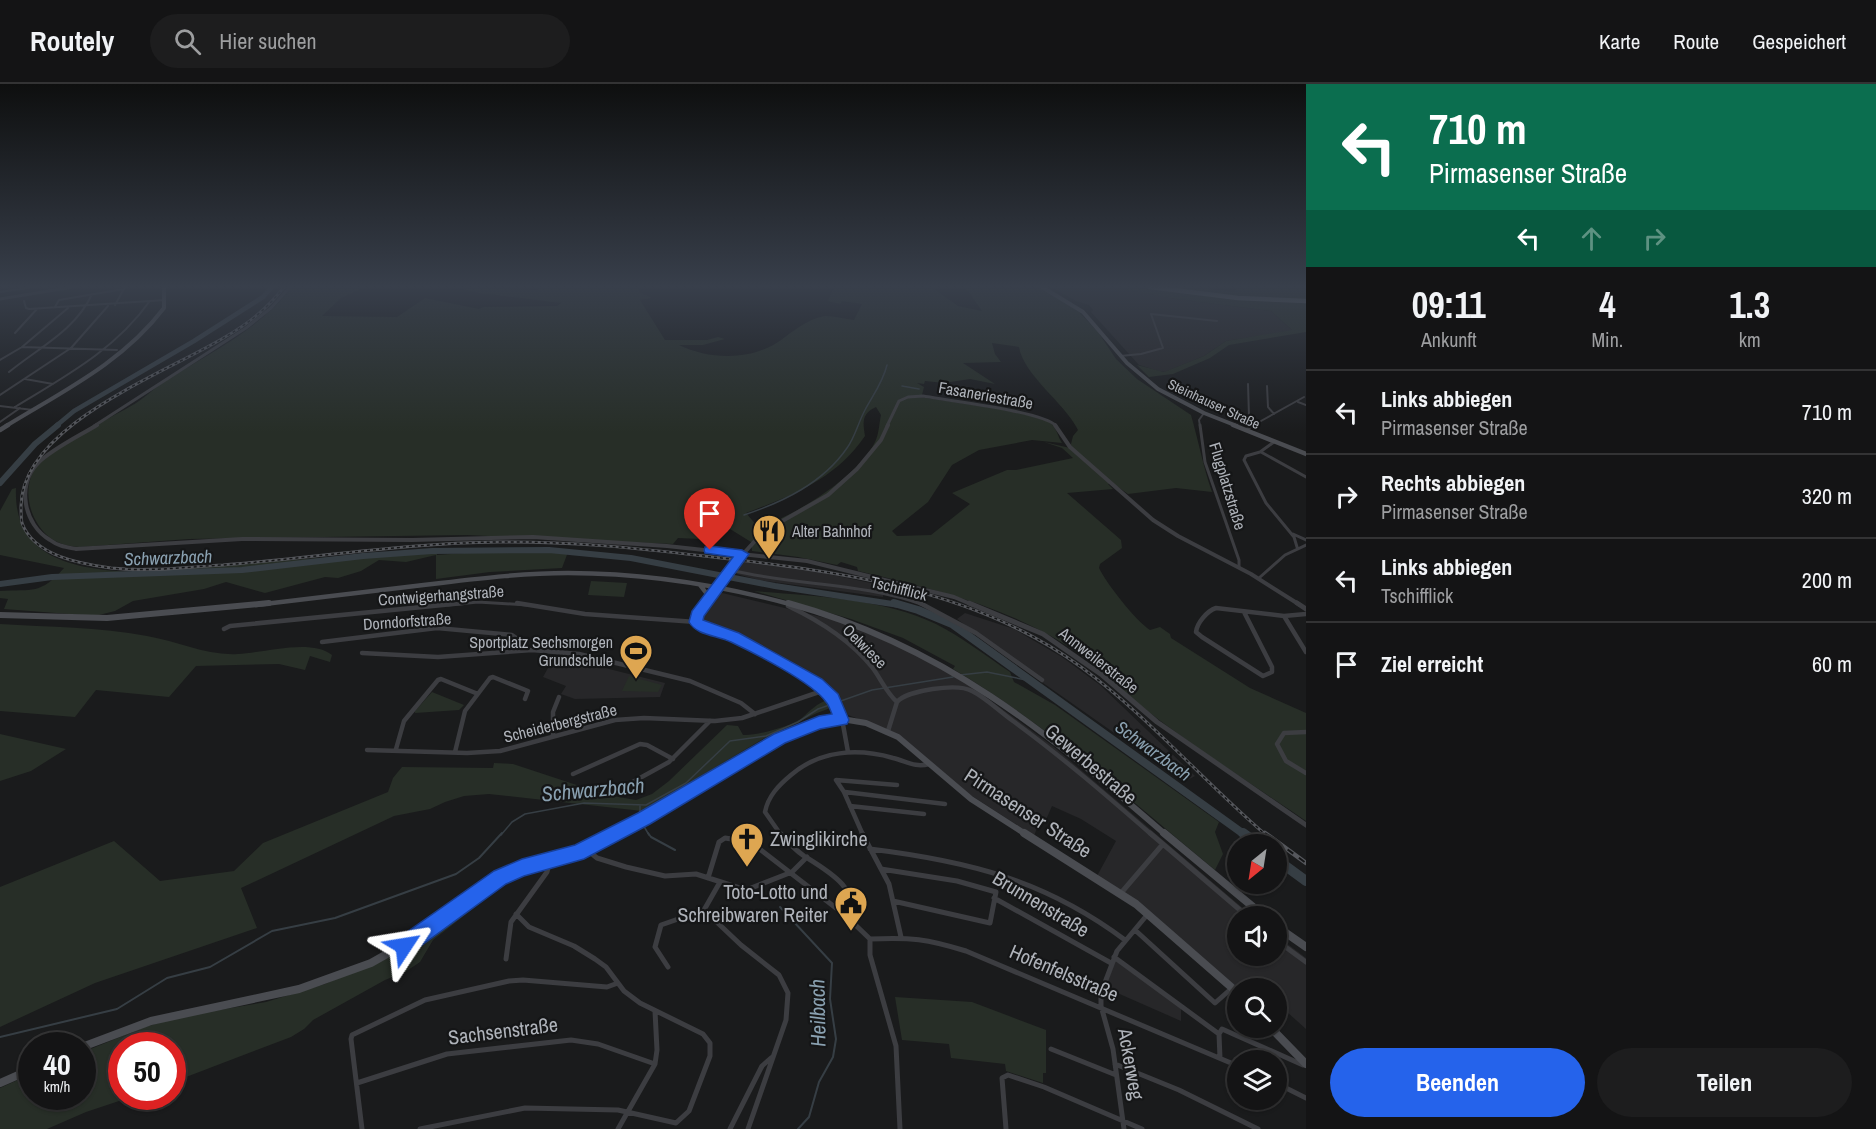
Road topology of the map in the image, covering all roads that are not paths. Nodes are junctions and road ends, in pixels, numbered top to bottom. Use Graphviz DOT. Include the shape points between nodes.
graph roads {
  1 [pos="35,336"];
  2 [pos="54,336"];
  3 [pos="82,336"];
  4 [pos="119,336"];
  5 [pos="138,336"];
  6 [pos="233,336"];
  7 [pos="1103,336"];
  8 [pos="1159,336"];
  9 [pos="22,347"];
  10 [pos="41,347"];
  11 [pos="71,348"];
  12 [pos="104,349"];
  13 [pos="117,350"];
  14 [pos="1120,356"];
  15 [pos="0,360"];
  16 [pos="9,372"];
  17 [pos="25,379"];
  18 [pos="53,384"];
  19 [pos="1248,384"];
  20 [pos="1267,386"];
  21 [pos="0,395"];
  22 [pos="1304,398"];
  23 [pos="1298,402"];
  24 [pos="1306,405"];
  25 [pos="0,406"];
  26 [pos="15,407"];
  27 [pos="21,408"];
  28 [pos="33,410"];
  29 [pos="1204,413"];
  30 [pos="1274,414"];
  31 [pos="0,422"];
  32 [pos="1256,423"];
  33 [pos="0,430"];
  34 [pos="1244,430"];
  35 [pos="1274,442"];
  36 [pos="1260,452"];
  37 [pos="1306,453"];
  38 [pos="1306,477"];
  39 [pos="1288,531"];
  40 [pos="1306,540"];
  41 [pos="1306,544"];
  42 [pos="1297,547"];
  43 [pos="743,554"];
  44 [pos="1239,567"];
  45 [pos="848,570"];
  46 [pos="730,571"];
  47 [pos="1259,578"];
  48 [pos="699,584"];
  49 [pos="718,587"];
  50 [pos="710,598"];
  51 [pos="780,602"];
  52 [pos="1306,609"];
  53 [pos="1244,612"];
  54 [pos="1306,614"];
  55 [pos="0,615"];
  56 [pos="1284,616"];
  57 [pos="696,622"];
  58 [pos="224,629"];
  59 [pos="322,642"];
  60 [pos="514,650"];
  61 [pos="1306,652"];
  62 [pos="362,653"];
  63 [pos="963,677"];
  64 [pos="1042,680"];
  65 [pos="825,690"];
  66 [pos="478,694"];
  67 [pos="559,697"];
  68 [pos="525,699"];
  69 [pos="897,702"];
  70 [pos="755,714"];
  71 [pos="711,720"];
  72 [pos="842,720"];
  73 [pos="888,731"];
  74 [pos="1306,732"];
  75 [pos="554,736"];
  76 [pos="396,749"];
  77 [pos="367,750"];
  78 [pos="454,752"];
  79 [pos="848,752"];
  80 [pos="673,759"];
  81 [pos="930,764"];
  82 [pos="1306,773"];
  83 [pos="573,774"];
  84 [pos="897,785"];
  85 [pos="620,789"];
  86 [pos="844,792"];
  87 [pos="945,804"];
  88 [pos="849,806"];
  89 [pos="924,814"];
  90 [pos="1306,825"];
  91 [pos="738,840"];
  92 [pos="1163,844"];
  93 [pos="757,847"];
  94 [pos="586,848"];
  95 [pos="870,849"];
  96 [pos="807,857"];
  97 [pos="1194,858"];
  98 [pos="550,860"];
  99 [pos="881,869"];
  100 [pos="792,872"];
  101 [pos="708,878"];
  102 [pos="720,882"];
  103 [pos="1121,893"];
  104 [pos="994,897"];
  105 [pos="893,901"];
  106 [pos="1235,906"];
  107 [pos="1252,906"];
  108 [pos="704,910"];
  109 [pos="1149,913"];
  110 [pos="516,914"];
  111 [pos="854,923"];
  112 [pos="1135,930"];
  113 [pos="1287,934"];
  114 [pos="902,937"];
  115 [pos="870,939"];
  116 [pos="1125,940"];
  117 [pos="1287,948"];
  118 [pos="1306,948"];
  119 [pos="506,959"];
  120 [pos="1113,960"];
  121 [pos="1306,962"];
  122 [pos="668,966"];
  123 [pos="618,983"];
  124 [pos="1227,984"];
  125 [pos="1227,996"];
  126 [pos="1101,1006"];
  127 [pos="655,1011"];
  128 [pos="1219,1034"];
  129 [pos="1280,1038"];
  130 [pos="96,1042"];
  131 [pos="1051,1049"];
  132 [pos="772,1058"];
  133 [pos="1220,1058"];
  134 [pos="1227,1061"];
  135 [pos="655,1064"];
  136 [pos="1115,1064"];
  137 [pos="1306,1065"];
  138 [pos="1116,1074"];
  139 [pos="18,1075"];
  140 [pos="0,1083"];
  141 [pos="357,1083"];
  142 [pos="1287,1088"];
  143 [pos="1306,1098"];
  144 [pos="628,1111"];
  145 [pos="1123,1120"];
  146 [pos="362,1129"];
  147 [pos="420,1129"];
  148 [pos="618,1129"];
  149 [pos="730,1129"];
  150 [pos="748,1129"];
  151 [pos="900,1129"];
  152 [pos="1006,1129"];
  153 [pos="1124,1129"];
  154 [pos="1142,1129"];
  155 [pos="1258,1129"];
  1 -- 9 [label="street"];
  2 -- 10 [label="street"];
  3 -- 11 [label="street"];
  4 -- 12 [label="street"];
  5 -- 28 [label="main road" via="92,374"];
  6 -- 43 [label="street, Tschifflick" via="35,466 24,498 28,516 38,531 59,547 76,549 194,541 533,537"];
  7 -- 14 [label="main road, Steinhauser Straße"];
  8 -- 14 [label="street" via="1163,348"];
  9 -- 10 [label="street"];
  9 -- 15 [label="street"];
  10 -- 11 [label="street"];
  10 -- 16 [label="street"];
  11 -- 12 [label="street"];
  11 -- 17 [label="street"];
  12 -- 13 [label="street"];
  12 -- 18 [label="street"];
  14 -- 29 [label="main road, Steinhauser Straße" via="1152,385"];
  17 -- 18 [label="street"];
  17 -- 21 [label="street"];
  18 -- 26 [label="street"];
  19 -- 32 [label="street" via="1249,416"];
  20 -- 30 [label="street" via="1269,407"];
  22 -- 23 [label="street"];
  23 -- 24 [label="street"];
  23 -- 30 [label="street"];
  25 -- 26 [label="street"];
  26 -- 27 [label="street"];
  27 -- 28 [label="street"];
  27 -- 31 [label="street"];
  28 -- 33 [label="main road"];
  29 -- 34 [label="main road, Steinhauser Straße"];
  29 -- 44 [label="street, Flugplatzstraße" via="1199,420 1203,456"];
  30 -- 32 [label="street"];
  32 -- 34 [label="street"];
  34 -- 35 [label="main road, Steinhauser Straße"];
  35 -- 36 [label="street"];
  35 -- 37 [label="main road, Steinhauser Straße"];
  36 -- 38 [label="street"];
  36 -- 39 [label="street" via="1246,456 1245,462 1266,503"];
  39 -- 40 [label="street"];
  39 -- 42 [label="street"];
  41 -- 42 [label="street"];
  42 -- 47 [label="street"];
  43 -- 44 [label="street, Fasaneriestraße" via="763,532 839,486 878,446 899,401 923,396 1052,421 1070,447 1154,520"];
  43 -- 45 [label="street, Tschifflick" via="785,557"];
  43 -- 46 [label="street"];
  44 -- 47 [label="street, Fasaneriestraße"];
  45 -- 90 [label="street, Annweilerstraße" via="954,597 1043,634 1102,675 1156,722"];
  46 -- 49 [label="street"];
  46 -- 64 [label="street, Tschifflick" via="903,598 953,618"];
  47 -- 52 [label="street, Fasaneriestraße"];
  48 -- 49 [label="main road"];
  48 -- 50 [label="main road"];
  48 -- 55 [label="main road" via="648,575 573,572 149,617 81,620"];
  49 -- 50 [label="street"];
  49 -- 51 [label="main road"];
  50 -- 57 [label="street"];
  51 -- 63 [label="main road" via="876,632"];
  51 -- 69 [label="street, Oelwiese" via="843,637 868,662"];
  53 -- 53 [label="street" via="1272,667 1272,672 1263,676 1196,632 1210,610"];
  53 -- 56 [label="street"];
  54 -- 56 [label="street"];
  56 -- 61 [label="street"];
  57 -- 58 [label="street, Contwigerhangstraße" via="484,602"];
  57 -- 65 [label="street" via="734,637"];
  59 -- 60 [label="street, Dorndorfstraße" via="444,628 512,635"];
  60 -- 62 [label="street" via="438,657"];
  60 -- 70 [label="street" via="579,654 682,679 731,699"];
  63 -- 97 [label="main road" via="1044,734"];
  65 -- 70 [label="street, Scheiderbergstraße"];
  65 -- 72 [label="street" via="833,698"];
  66 -- 68 [label="street" via="493,677 528,691"];
  66 -- 76 [label="street" via="440,679 404,721"];
  66 -- 78 [label="street" via="463,717"];
  67 -- 75 [label="street" via="553,712"];
  69 -- 73 [label="street"];
  69 -- 92 [label="street, Gewerbestraße" via="902,697 955,687 972,691 1052,749"];
  70 -- 71 [label="street, Scheiderbergstraße"];
  71 -- 75 [label="street, Scheiderbergstraße" via="627,718"];
  71 -- 80 [label="street"];
  72 -- 73 [label="main road, Pirmasenser Straße"];
  72 -- 79 [label="street"];
  72 -- 94 [label="main road" via="819,723 787,735"];
  73 -- 81 [label="main road, Pirmasenser Straße"];
  74 -- 82 [label="street" via="1286,732 1277,744 1286,761"];
  75 -- 78 [label="street, Scheiderbergstraße" via="513,749"];
  76 -- 77 [label="street, Scheiderbergstraße"];
  76 -- 78 [label="street, Scheiderbergstraße"];
  79 -- 81 [label="street" via="885,756 916,766"];
  79 -- 96 [label="street" via="826,755 802,765 767,802 767,817"];
  80 -- 83 [label="street" via="640,744"];
  80 -- 85 [label="street"];
  81 -- 103 [label="main road, Pirmasenser Straße" via="971,799"];
  84 -- 86 [label="street" via="836,780"];
  86 -- 87 [label="street"];
  86 -- 88 [label="street"];
  88 -- 89 [label="street"];
  88 -- 95 [label="street"];
  91 -- 101 [label="street" via="725,838 719,842"];
  92 -- 103 [label="street"];
  92 -- 106 [label="street, Gewerbestraße"];
  93 -- 100 [label="street"];
  94 -- 98 [label="main road"];
  94 -- 101 [label="street" via="602,861 648,873"];
  95 -- 99 [label="street"];
  95 -- 116 [label="street" via="959,861 1002,874 1057,896"];
  96 -- 100 [label="street"];
  96 -- 111 [label="street" via="826,868 845,889 854,906"];
  97 -- 107 [label="main road"];
  98 -- 110 [label="street" via="547,872"];
  98 -- 130 [label="main road" via="500,877 431,929 387,955 299,989 174,1015"];
  99 -- 104 [label="street, Brunnenstraße" via="969,884 995,891"];
  99 -- 105 [label="street"];
  100 -- 102 [label="street" via="746,890"];
  100 -- 111 [label="street"];
  101 -- 102 [label="street"];
  102 -- 108 [label="street"];
  103 -- 109 [label="main road, Pirmasenser Straße"];
  104 -- 105 [label="street" via="990,923"];
  104 -- 120 [label="street, Brunnenstraße"];
  105 -- 114 [label="street"];
  108 -- 122 [label="street" via="661,925 655,947"];
  108 -- 132 [label="street" via="773,968 787,987 788,1012"];
  109 -- 112 [label="street, Ackerweg"];
  109 -- 124 [label="main road, Pirmasenser Straße"];
  110 -- 119 [label="street" via="509,926"];
  110 -- 123 [label="street" via="529,927 595,959"];
  111 -- 115 [label="street"];
  112 -- 116 [label="street, Ackerweg"];
  112 -- 125 [label="street" via="1215,1003"];
  113 -- 118 [label="main road"];
  114 -- 115 [label="street, Hofenfelsstraße"];
  114 -- 126 [label="street, Hofenfelsstraße" via="930,940 966,951"];
  115 -- 151 [label="street" via="870,956 896,1046"];
  116 -- 120 [label="street, Ackerweg"];
  117 -- 121 [label="street"];
  120 -- 126 [label="street, Ackerweg" via="1102,988"];
  120 -- 128 [label="street, Brunnenstraße"];
  123 -- 127 [label="street" via="632,998"];
  123 -- 141 [label="street" via="607,987 509,981 425,1000 352,1035"];
  126 -- 133 [label="street, Hofenfelsstraße"];
  126 -- 136 [label="street, Ackerweg"];
  127 -- 135 [label="street"];
  127 -- 144 [label="street" via="703,1034 710,1043 710,1056 689,1111 681,1121 670,1123"];
  128 -- 133 [label="street"];
  128 -- 137 [label="street, Brunnenstraße" via="1222,1029"];
  129 -- 137 [label="main road"];
  131 -- 138 [label="street"];
  132 -- 149 [label="street" via="762,1066"];
  132 -- 150 [label="street"];
  133 -- 134 [label="street, Hofenfelsstraße"];
  135 -- 141 [label="street, Sachsenstraße" via="598,1044 571,1040 447,1054"];
  135 -- 144 [label="street"];
  136 -- 138 [label="street, Ackerweg"];
  136 -- 155 [label="street"];
  138 -- 145 [label="street, Ackerweg"];
  139 -- 140 [label="main road"];
  141 -- 146 [label="street"];
  142 -- 143 [label="street"];
  144 -- 147 [label="street" via="525,1108"];
  144 -- 148 [label="street"];
  145 -- 152 [label="street" via="1008,1075 1002,1078"];
  145 -- 153 [label="street, Ackerweg"];
  145 -- 154 [label="street"];
}
